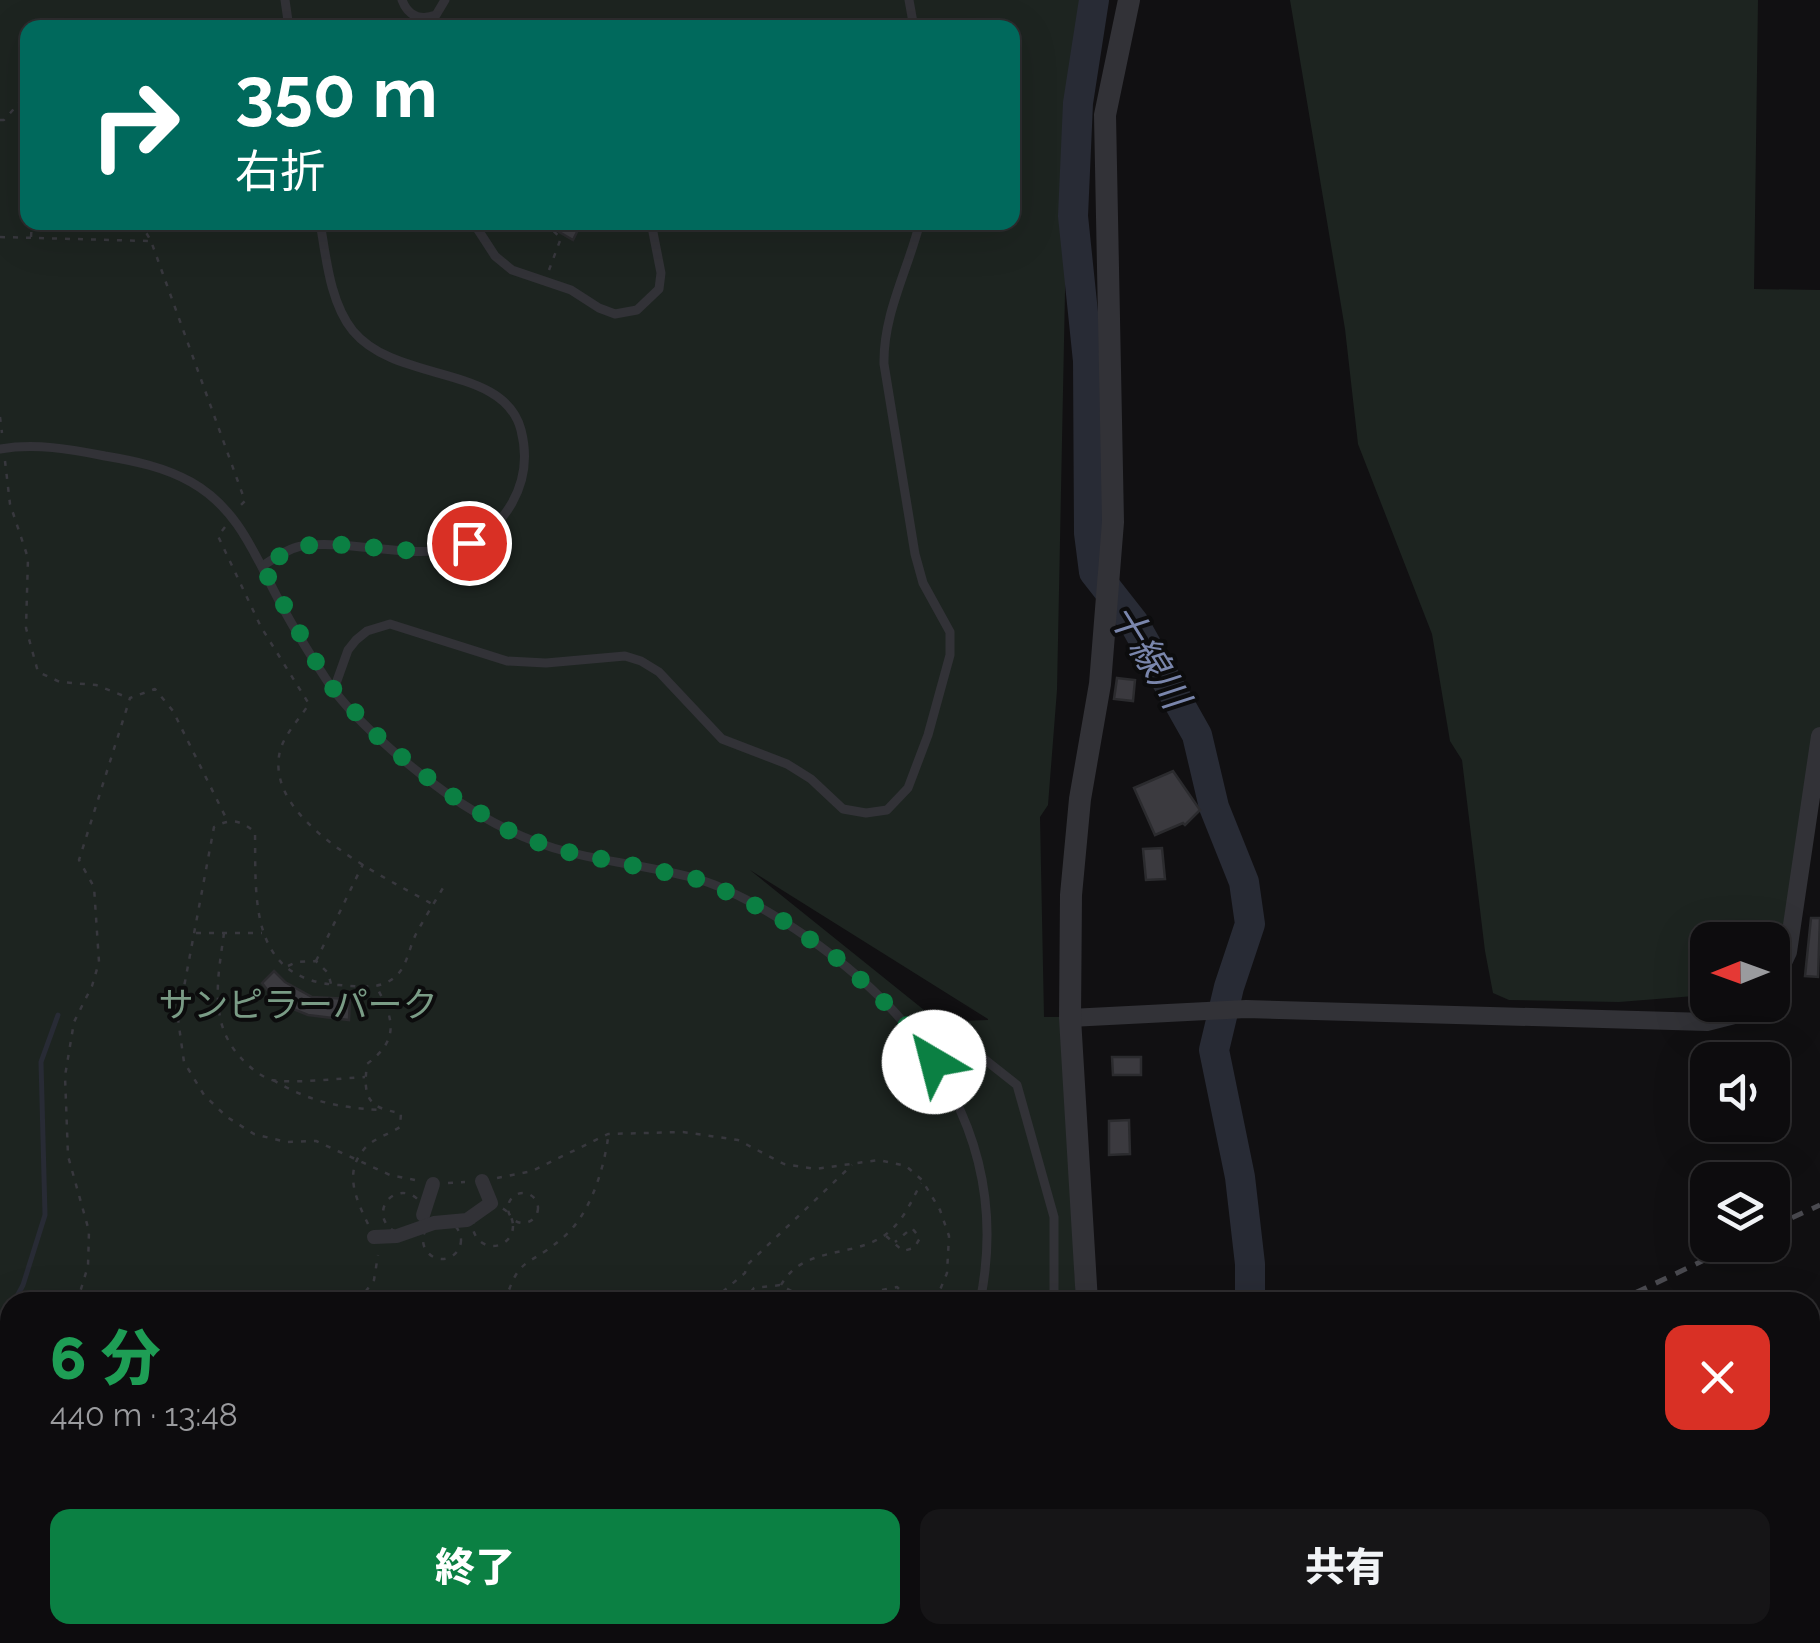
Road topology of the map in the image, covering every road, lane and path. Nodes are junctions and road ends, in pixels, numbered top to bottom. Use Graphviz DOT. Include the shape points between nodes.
graph roads {
  1 [pos="402,0"];
  2 [pos="445,0"];
  3 [pos="1129,0"];
  4 [pos="409,12"];
  5 [pos="426,18"];
  6 [pos="408,20"];
  7 [pos="20,102"];
  8 [pos="0,120"];
  9 [pos="31,230"];
  10 [pos="145,230"];
  11 [pos="321,230"];
  12 [pos="477,230"];
  13 [pos="554,230"];
  14 [pos="653,230"];
  15 [pos="917,230"];
  16 [pos="0,237"];
  17 [pos="30,238"];
  18 [pos="151,241"];
  19 [pos="545,281"];
  20 [pos="0,417"];
  21 [pos="2,448"];
  22 [pos="232,517"];
  23 [pos="262,566"];
  24 [pos="334,689"];
  25 [pos="130,698"];
  26 [pos="1820,736"];
  27 [pos="227,820"];
  28 [pos="362,864"];
  29 [pos="443,888"];
  30 [pos="433,905"];
  31 [pos="194,933"];
  32 [pos="224,933"];
  33 [pos="262,934"];
  34 [pos="1790,938"];
  35 [pos="316,961"];
  36 [pos="287,967"];
  37 [pos="331,985"];
  38 [pos="376,986"];
  39 [pos="1070,1018"];
  40 [pos="1690,1021"];
  41 [pos="921,1044"];
  42 [pos="366,1078"];
  43 [pos="272,1080"];
  44 [pos="380,1110"];
  45 [pos="608,1134"];
  46 [pos="356,1161"];
  47 [pos="854,1164"];
  48 [pos="922,1180"];
  49 [pos="482,1182"];
  50 [pos="434,1184"];
  51 [pos="480,1212"];
  52 [pos="509,1214"];
  53 [pos="429,1218"];
  54 [pos="407,1233"];
  55 [pos="884,1235"];
  56 [pos="374,1237"];
  57 [pos="895,1242"];
  58 [pos="782,1285"];
  59 [pos="878,1289"];
  60 [pos="80,1292"];
  61 [pos="508,1292"];
  62 [pos="722,1292"];
  63 [pos="751,1292"];
  64 [pos="793,1292"];
  65 [pos="867,1292"];
  66 [pos="878,1292"];
  67 [pos="902,1292"];
  68 [pos="940,1292"];
  69 [pos="981,1292"];
  70 [pos="1054,1292"];
  71 [pos="1087,1292"];
  1 -- 4 [label="lane"];
  2 -- 5 [label="lane"];
  3 -- 39 [label="street" via="1105,115 1114,522 1071,895"];
  4 -- 5 [label="lane"];
  4 -- 6 [label="lane"];
  7 -- 8 [label="path"];
  9 -- 17 [label="path"];
  10 -- 18 [label="path"];
  11 -- 23 [label="lane" via="351,329 396,362 502,396 516,414 526,457 522,483 490,530 441,553 298,546"];
  12 -- 19 [label="lane" via="512,270"];
  13 -- 19 [label="path" via="561,238"];
  14 -- 19 [label="lane" via="659,289 637,310 615,314"];
  15 -- 24 [label="lane" via="892,307 884,364 915,554 950,632 950,655 908,788 888,810 843,809 787,764 722,739 659,672 625,656 507,661 390,624 356,640"];
  16 -- 17 [label="path"];
  17 -- 18 [label="path"];
  18 -- 22 [label="path" via="245,501"];
  20 -- 21 [label="path"];
  21 -- 22 [label="lane" via="59,447 160,468 193,483"];
  21 -- 25 [label="path" via="10,504 28,558 26,628 38,672"];
  22 -- 23 [label="lane"];
  22 -- 28 [label="path" via="218,536 260,627 309,704 280,748 283,787 296,811"];
  23 -- 24 [label="lane"];
  24 -- 41 [label="lane" via="383,742 516,835 702,880 775,915 841,961"];
  25 -- 27 [label="path" via="155,689 173,710"];
  25 -- 60 [label="path" via="79,860 94,887 99,962 74,1022 66,1076 68,1156 89,1231"];
  26 -- 34 [label="street"];
  27 -- 31 [label="path" via="214,827"];
  27 -- 33 [label="path" via="255,832"];
  28 -- 30 [label="path"];
  28 -- 35 [label="path"];
  29 -- 30 [label="path"];
  30 -- 38 [label="path" via="406,965"];
  31 -- 32 [label="path"];
  31 -- 46 [label="path" via="178,1020 184,1062 204,1095 254,1134 316,1141"];
  32 -- 33 [label="path"];
  32 -- 43 [label="path" via="218,1017 230,1046"];
  33 -- 36 [label="path"];
  35 -- 36 [label="path"];
  35 -- 37 [label="path"];
  36 -- 37 [label="path"];
  37 -- 38 [label="path"];
  38 -- 42 [label="path" via="392,1024 380,1054 367,1064"];
  39 -- 40 [label="street" via="1246,1009"];
  39 -- 71 [label="street"];
  41 -- 69 [label="lane" via="947,1080 976,1152 985,1224"];
  41 -- 70 [label="lane" via="955,1036 1017,1085 1054,1217"];
  42 -- 43 [label="path"];
  42 -- 44 [label="path" via="369,1100"];
  43 -- 44 [label="path" via="306,1099"];
  44 -- 46 [label="path" via="401,1113 400,1127 367,1145"];
  45 -- 47 [label="path" via="683,1132 738,1140 784,1164"];
  45 -- 49 [label="path" via="532,1170"];
  45 -- 61 [label="path" via="586,1208 561,1240 514,1274"];
  46 -- 50 [label="path"];
  47 -- 48 [label="path" via="906,1166"];
  47 -- 62 [label="path"];
  48 -- 55 [label="path" via="902,1218"];
  48 -- 68 [label="path" via="949,1236"];
  49 -- 50 [label="path"];
  49 -- 51 [label="street" via="491,1203"];
  50 -- 53 [label="street"];
  51 -- 52 [label="path" via="498,1207"];
  51 -- 52 [label="path" via="475,1236 491,1246 508,1239"];
  51 -- 53 [label="street" via="467,1220"];
  52 -- 52 [label="path" via="514,1195 529,1193 537,1200 530,1221"];
  53 -- 53 [label="path" via="425,1249 440,1260 452,1257 460,1234 453,1224"];
  53 -- 54 [label="street"];
  53 -- 54 [label="path"];
  53 -- 54 [label="path" via="410,1194 386,1201 384,1222"];
  54 -- 56 [label="street"];
  55 -- 57 [label="path"];
  55 -- 58 [label="path" via="792,1268"];
  57 -- 57 [label="path" via="903,1251 920,1238 912,1228"];
  58 -- 63 [label="path"];
  58 -- 64 [label="path"];
  59 -- 65 [label="path"];
  59 -- 66 [label="path"];
  59 -- 67 [label="path"];
}
